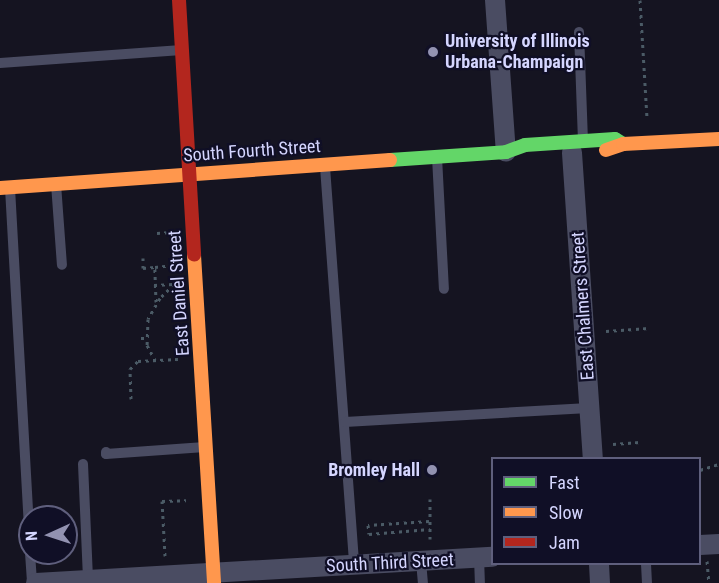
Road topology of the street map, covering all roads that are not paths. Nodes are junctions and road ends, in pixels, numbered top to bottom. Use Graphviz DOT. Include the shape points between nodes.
graph roads {
  1 [pos="179,0"];
  2 [pos="495,0"];
  3 [pos="579,32"];
  4 [pos="182,50"];
  5 [pos="0,63"];
  6 [pos="719,139"];
  7 [pos="578,147"];
  8 [pos="506,152"];
  9 [pos="437,157"];
  10 [pos="325,165"];
  11 [pos="189,174"];
  12 [pos="56,184"];
  13 [pos="5,188"];
  14 [pos="62,265"];
  15 [pos="444,289"];
  16 [pos="589,408"];
  17 [pos="345,422"];
  18 [pos="206,447"];
  19 [pos="106,452"];
  20 [pos="592,457"];
  21 [pos="83,464"];
  22 [pos="27,505"];
  23 [pos="719,544"];
  24 [pos="701,545"];
  25 [pos="486,557"];
  26 [pos="422,561"];
  27 [pos="32,565"];
  28 [pos="354,565"];
  29 [pos="599,565"];
  30 [pos="646,565"];
  31 [pos="213,578"];
  32 [pos="88,580"];
  33 [pos="60,582"];
  34 [pos="34,583"];
  35 [pos="423,583"];
  36 [pos="480,583"];
  37 [pos="600,583"];
  38 [pos="647,583"];
  1 -- 4 [label="street, East Daniel Street"];
  2 -- 8 [label="street"];
  3 -- 7 [label="lane"];
  4 -- 5 [label="lane"];
  4 -- 11 [label="street, East Daniel Street"];
  6 -- 7 [label="street, South Fourth Street" via="623,144 615,149"];
  7 -- 8 [label="street, South Fourth Street" via="526,156"];
  7 -- 16 [label="street, East Chalmers Street"];
  8 -- 9 [label="street, South Fourth Street"];
  9 -- 10 [label="street, South Fourth Street"];
  9 -- 15 [label="lane"];
  10 -- 11 [label="street, South Fourth Street"];
  10 -- 17 [label="lane" via="340,404"];
  11 -- 12 [label="street, South Fourth Street"];
  11 -- 18 [label="street, East Daniel Street"];
  12 -- 13 [label="street, South Fourth Street"];
  12 -- 14 [label="lane"];
  13 -- 22 [label="lane"];
  16 -- 17 [label="lane"];
  16 -- 20 [label="street, East Chalmers Street"];
  17 -- 28 [label="lane"];
  18 -- 19 [label="lane"];
  18 -- 31 [label="street, East Daniel Street"];
  21 -- 32 [label="lane"];
  23 -- 24 [label="street"];
  25 -- 26 [label="street, South Third Street"];
  25 -- 36 [label="lane"];
  26 -- 28 [label="street, South Third Street"];
  26 -- 35 [label="lane"];
  27 -- 34 [label="lane"];
  28 -- 31 [label="street, South Third Street"];
  29 -- 37 [label="street"];
  30 -- 38 [label="lane"];
  31 -- 32 [label="street, South Third Street"];
  32 -- 33 [label="street, South Third Street"];
  33 -- 34 [label="street, South Third Street"];
}
